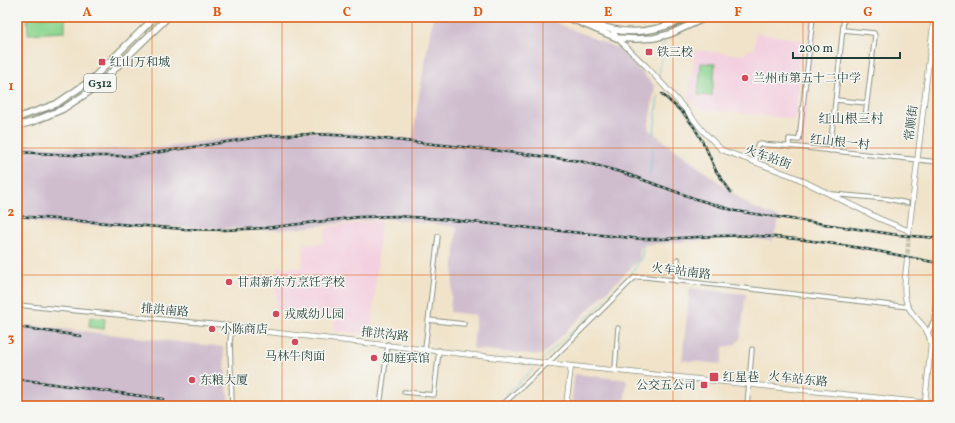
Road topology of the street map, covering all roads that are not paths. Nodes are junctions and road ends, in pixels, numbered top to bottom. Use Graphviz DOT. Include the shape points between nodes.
graph roads {
  1 [pos="144,17"];
  2 [pos="155,17"];
  3 [pos="168,17"];
  4 [pos="567,17"];
  5 [pos="583,17"];
  6 [pos="689,17"];
  7 [pos="707,17"];
  8 [pos="813,17"];
  9 [pos="844,17"];
  10 [pos="934,17"];
  11 [pos="150,22"];
  12 [pos="612,29"];
  13 [pos="843,30"];
  14 [pos="617,38"];
  15 [pos="836,100"];
  16 [pos="867,103"];
  17 [pos="17,118"];
  18 [pos="865,118"];
  19 [pos="17,126"];
  20 [pos="789,147"];
  21 [pos="830,151"];
  22 [pos="917,160"];
  23 [pos="938,162"];
  24 [pos="756,163"];
  25 [pos="829,194"];
  26 [pos="907,203"];
  27 [pos="909,232"];
  28 [pos="438,236"];
  29 [pos="678,259"];
  30 [pos="907,260"];
  31 [pos="938,278"];
  32 [pos="676,281"];
  33 [pos="17,305"];
  34 [pos="909,307"];
  35 [pos="428,320"];
  36 [pos="464,324"];
  37 [pos="232,326"];
  38 [pos="618,328"];
  39 [pos="928,333"];
  40 [pos="388,344"];
  41 [pos="425,349"];
  42 [pos="752,349"];
  43 [pos="439,350"];
  44 [pos="537,362"];
  45 [pos="547,363"];
  46 [pos="570,366"];
  47 [pos="615,370"];
  48 [pos="749,384"];
  49 [pos="404,392"];
  50 [pos="861,396"];
  51 [pos="925,402"];
  52 [pos="909,403"];
  53 [pos="938,404"];
  54 [pos="232,406"];
  55 [pos="380,406"];
  56 [pos="501,406"];
  57 [pos="566,406"];
  58 [pos="747,406"];
  59 [pos="860,406"];
  1 -- 11 [label="street"];
  2 -- 11 [label="highway, G312"];
  3 -- 19 [label="highway, G312" via="95,88 63,109"];
  4 -- 14 [label="highway"];
  5 -- 12 [label="highway"];
  6 -- 12 [label="highway" via="654,30"];
  7 -- 14 [label="highway" via="670,34 654,38"];
  8 -- 20 [label="street" via="799,140 789,139"];
  9 -- 13 [label="street"];
  10 -- 22 [label="main road, 常顺街"];
  11 -- 17 [label="highway, G312" via="90,81 56,104"];
  12 -- 14 [label="main road, 火车站街"];
  13 -- 15 [label="street"];
  13 -- 16 [label="street" via="874,33 875,36"];
  14 -- 24 [label="main road, 火车站街" via="687,110 716,145 730,154"];
  15 -- 16 [label="street"];
  15 -- 21 [label="street"];
  16 -- 18 [label="street"];
  20 -- 21 [label="street, 红山根一村"];
  20 -- 24 [label="street, 红山根一村" via="758,144"];
  21 -- 22 [label="street, 红山根一村"];
  22 -- 23 [label="street, 红山根一村"];
  22 -- 27 [label="main road, 常顺街"];
  24 -- 25 [label="main road, 火车站街" via="795,177"];
  25 -- 26 [label="street" via="888,198"];
  25 -- 27 [label="main road, 火车站街"];
  28 -- 35 [label="street"];
  29 -- 32 [label="street"];
  30 -- 34 [label="main road" via="906,293"];
  31 -- 39 [label="street" via="934,320"];
  32 -- 34 [label="street, 火车站南路"];
  32 -- 45 [label="street, 火车站南路" via="639,277 633,279"];
  33 -- 37 [label="street, 排洪南路"];
  34 -- 39 [label="main road"];
  35 -- 36 [label="street"];
  35 -- 41 [label="street"];
  37 -- 40 [label="main road, 排洪沟路"];
  37 -- 54 [label="street"];
  38 -- 47 [label="street"];
  39 -- 51 [label="main road" via="930,344"];
  40 -- 41 [label="main road, 排洪沟路"];
  40 -- 55 [label="street"];
  41 -- 43 [label="main road, 排洪沟路"];
  42 -- 48 [label="street"];
  43 -- 44 [label="main road, 排洪沟路"];
  43 -- 49 [label="street" via="434,395"];
  44 -- 45 [label="main road, 火车站东路"];
  45 -- 46 [label="main road, 火车站东路"];
  45 -- 56 [label="street, 火车站南路"];
  46 -- 47 [label="main road, 火车站东路"];
  46 -- 57 [label="main road"];
  47 -- 48 [label="main road, 火车站东路"];
  48 -- 50 [label="main road, 火车站东路"];
  48 -- 58 [label="street"];
  50 -- 52 [label="main road, 火车站东路"];
  50 -- 59 [label="street"];
  51 -- 52 [label="main road, 火车站东路"];
  51 -- 53 [label="main road, 火车站东路"];
}
